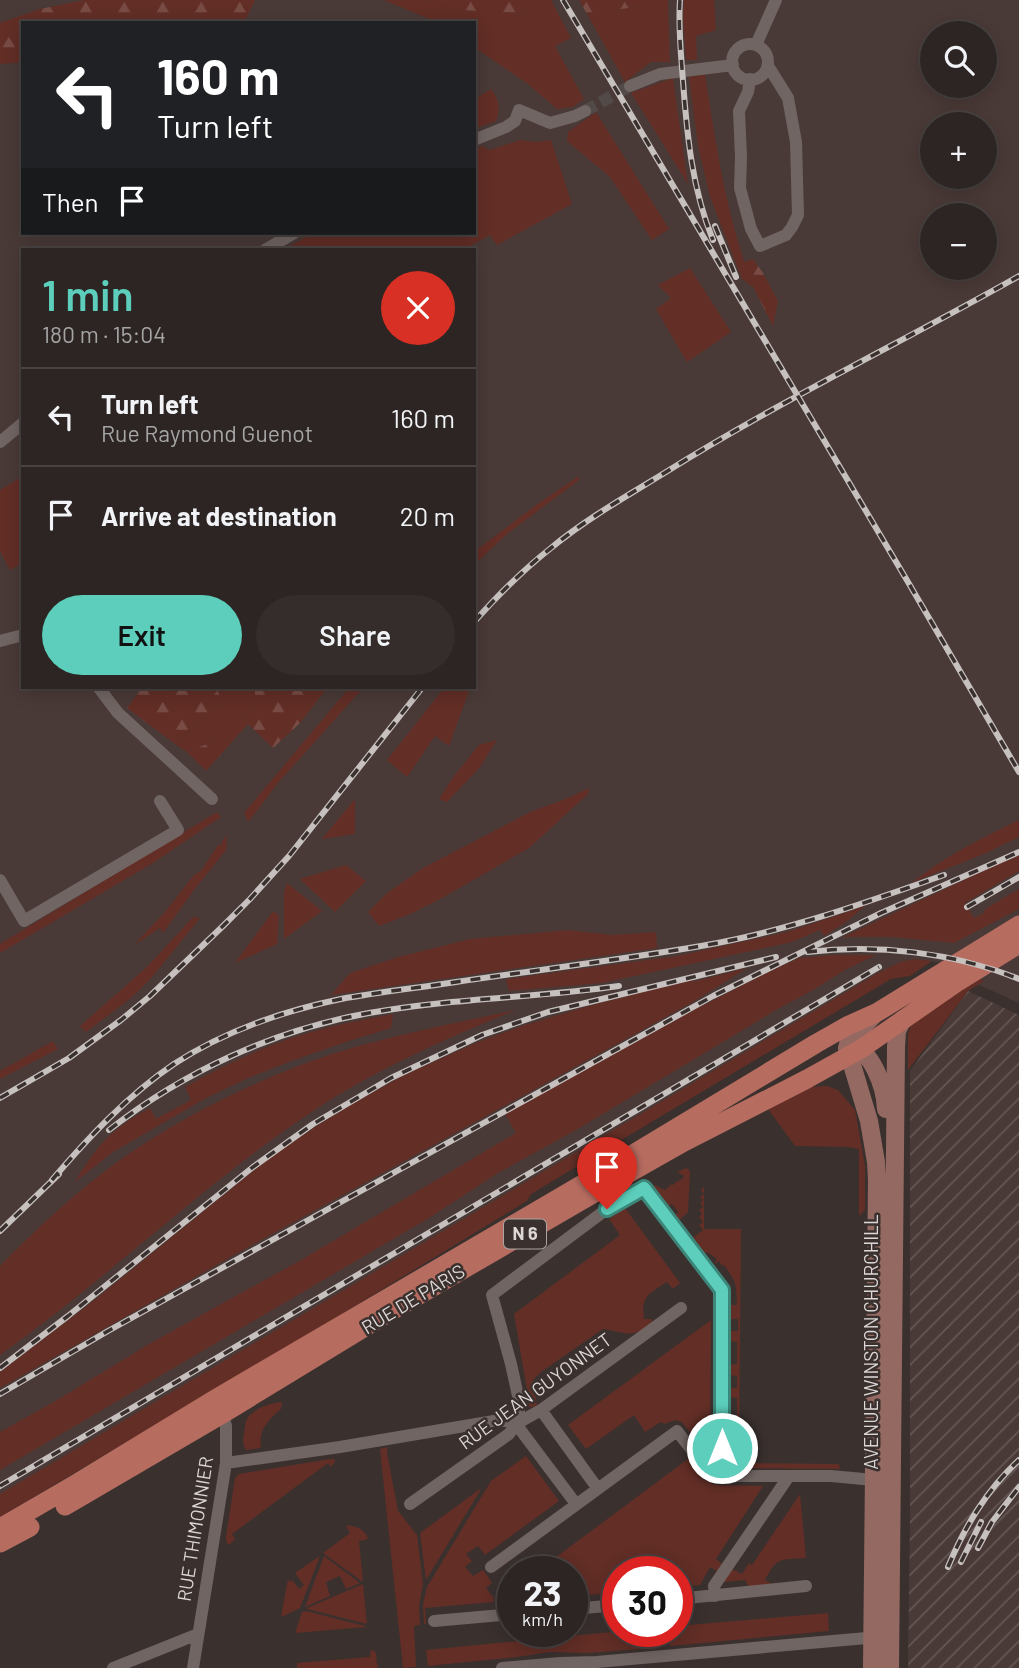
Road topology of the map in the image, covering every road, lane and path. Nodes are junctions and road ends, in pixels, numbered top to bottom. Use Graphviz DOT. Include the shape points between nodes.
graph roads {
  1 [pos="776,0"];
  2 [pos="756,45"];
  3 [pos="733,65"];
  4 [pos="767,68"];
  5 [pos="750,79"];
  6 [pos="630,86"];
  7 [pos="584,111"];
  8 [pos="476,139"];
  9 [pos="291,235"];
  10 [pos="268,248"];
  11 [pos="21,425"];
  12 [pos="0,442"];
  13 [pos="21,636"];
  14 [pos="0,641"];
  15 [pos="100,689"];
  16 [pos="212,799"];
  17 [pos="160,801"];
  18 [pos="0,880"];
  19 [pos="1019,925"];
  20 [pos="1019,944"];
  21 [pos="876,1013"];
  22 [pos="903,1019"];
  23 [pos="817,1043"];
  24 [pos="847,1054"];
  25 [pos="894,1192"];
  26 [pos="681,1308"];
  27 [pos="219,1406"];
  28 [pos="541,1410"];
  29 [pos="516,1424"];
  30 [pos="226,1464"];
  31 [pos="722,1476"];
  32 [pos="789,1476"];
  33 [pos="874,1480"];
  34 [pos="598,1489"];
  35 [pos="410,1504"];
  36 [pos="576,1504"];
  37 [pos="0,1528"];
  38 [pos="0,1544"];
  39 [pos="491,1567"];
  40 [pos="806,1586"];
  41 [pos="715,1596"];
  42 [pos="693,1598"];
  43 [pos="497,1615"];
  44 [pos="435,1621"];
  45 [pos="198,1634"];
  46 [pos="890,1636"];
  47 [pos="872,1637"];
  48 [pos="578,1666"];
  49 [pos="113,1668"];
  50 [pos="193,1668"];
  51 [pos="502,1668"];
  52 [pos="872,1668"];
  53 [pos="890,1668"];
  1 -- 2 [label="street"];
  2 -- 3 [label="street" via="737,50"];
  2 -- 4 [label="street" via="766,54"];
  3 -- 5 [label="street" via="739,75"];
  3 -- 6 [label="street" via="660,74"];
  4 -- 5 [label="street"];
  4 -- 5 [label="street" via="788,98 796,142 798,215 786,235 760,246 740,188 739,111"];
  7 -- 8 [label="street" via="551,123 519,110 515,121"];
  9 -- 10 [label="street"];
  11 -- 12 [label="street"];
  13 -- 14 [label="street"];
  15 -- 16 [label="street" via="118,713"];
  17 -- 18 [label="street" via="178,830 24,921"];
  19 -- 21 [label="main road, N 6"];
  20 -- 22 [label="main road, N 6"];
  21 -- 23 [label="main road, N 6"];
  21 -- 24 [label="main road" via="851,1037"];
  22 -- 24 [label="main road, N 6"];
  22 -- 25 [label="main road, AVENUE WINSTON CHURCHILL" via="896,1036"];
  23 -- 24 [label="main road" via="827,1041"];
  23 -- 27 [label="main road, RUE DE PARIS / N 6"];
  24 -- 25 [label="main road" via="880,1078"];
  24 -- 27 [label="main road, RUE DE PARIS / N 6"];
  24 -- 33 [label="main road, AVENUE WINSTON CHURCHILL" via="866,1108 876,1162"];
  25 -- 46 [label="main road, AVENUE WINSTON CHURCHILL"];
  26 -- 28 [label="street, RUE JEAN GUYONNET"];
  27 -- 30 [label="street, RUE THIMONNIER" via="226,1426"];
  27 -- 37 [label="main road, RUE DE PARIS / N 6"];
  27 -- 38 [label="main road, RUE DE PARIS / N 6"];
  28 -- 29 [label="street, RUE JEAN GUYONNET"];
  28 -- 34 [label="street"];
  29 -- 30 [label="street" via="494,1421"];
  29 -- 31 [label="street" via="520,1405 492,1295 607,1209 644,1188 722,1290"];
  29 -- 35 [label="street, RUE JEAN GUYONNET" via="509,1434"];
  29 -- 36 [label="street"];
  30 -- 45 [label="street, RUE THIMONNIER"];
  31 -- 32 [label="street"];
  31 -- 34 [label="street" via="712,1476 677,1431"];
  32 -- 33 [label="street"];
  32 -- 41 [label="street" via="714,1586"];
  33 -- 47 [label="main road, AVENUE WINSTON CHURCHILL"];
  34 -- 36 [label="street"];
  36 -- 39 [label="street"];
  40 -- 41 [label="street"];
  41 -- 42 [label="street"];
  43 -- 44 [label="street"];
  45 -- 49 [label="street"];
  45 -- 50 [label="street, RUE THIMONNIER"];
  46 -- 47 [label="street"];
  46 -- 53 [label="main road, AVENUE WINSTON CHURCHILL"];
  47 -- 48 [label="street"];
  47 -- 52 [label="main road, AVENUE WINSTON CHURCHILL"];
  48 -- 51 [label="street"];
}
